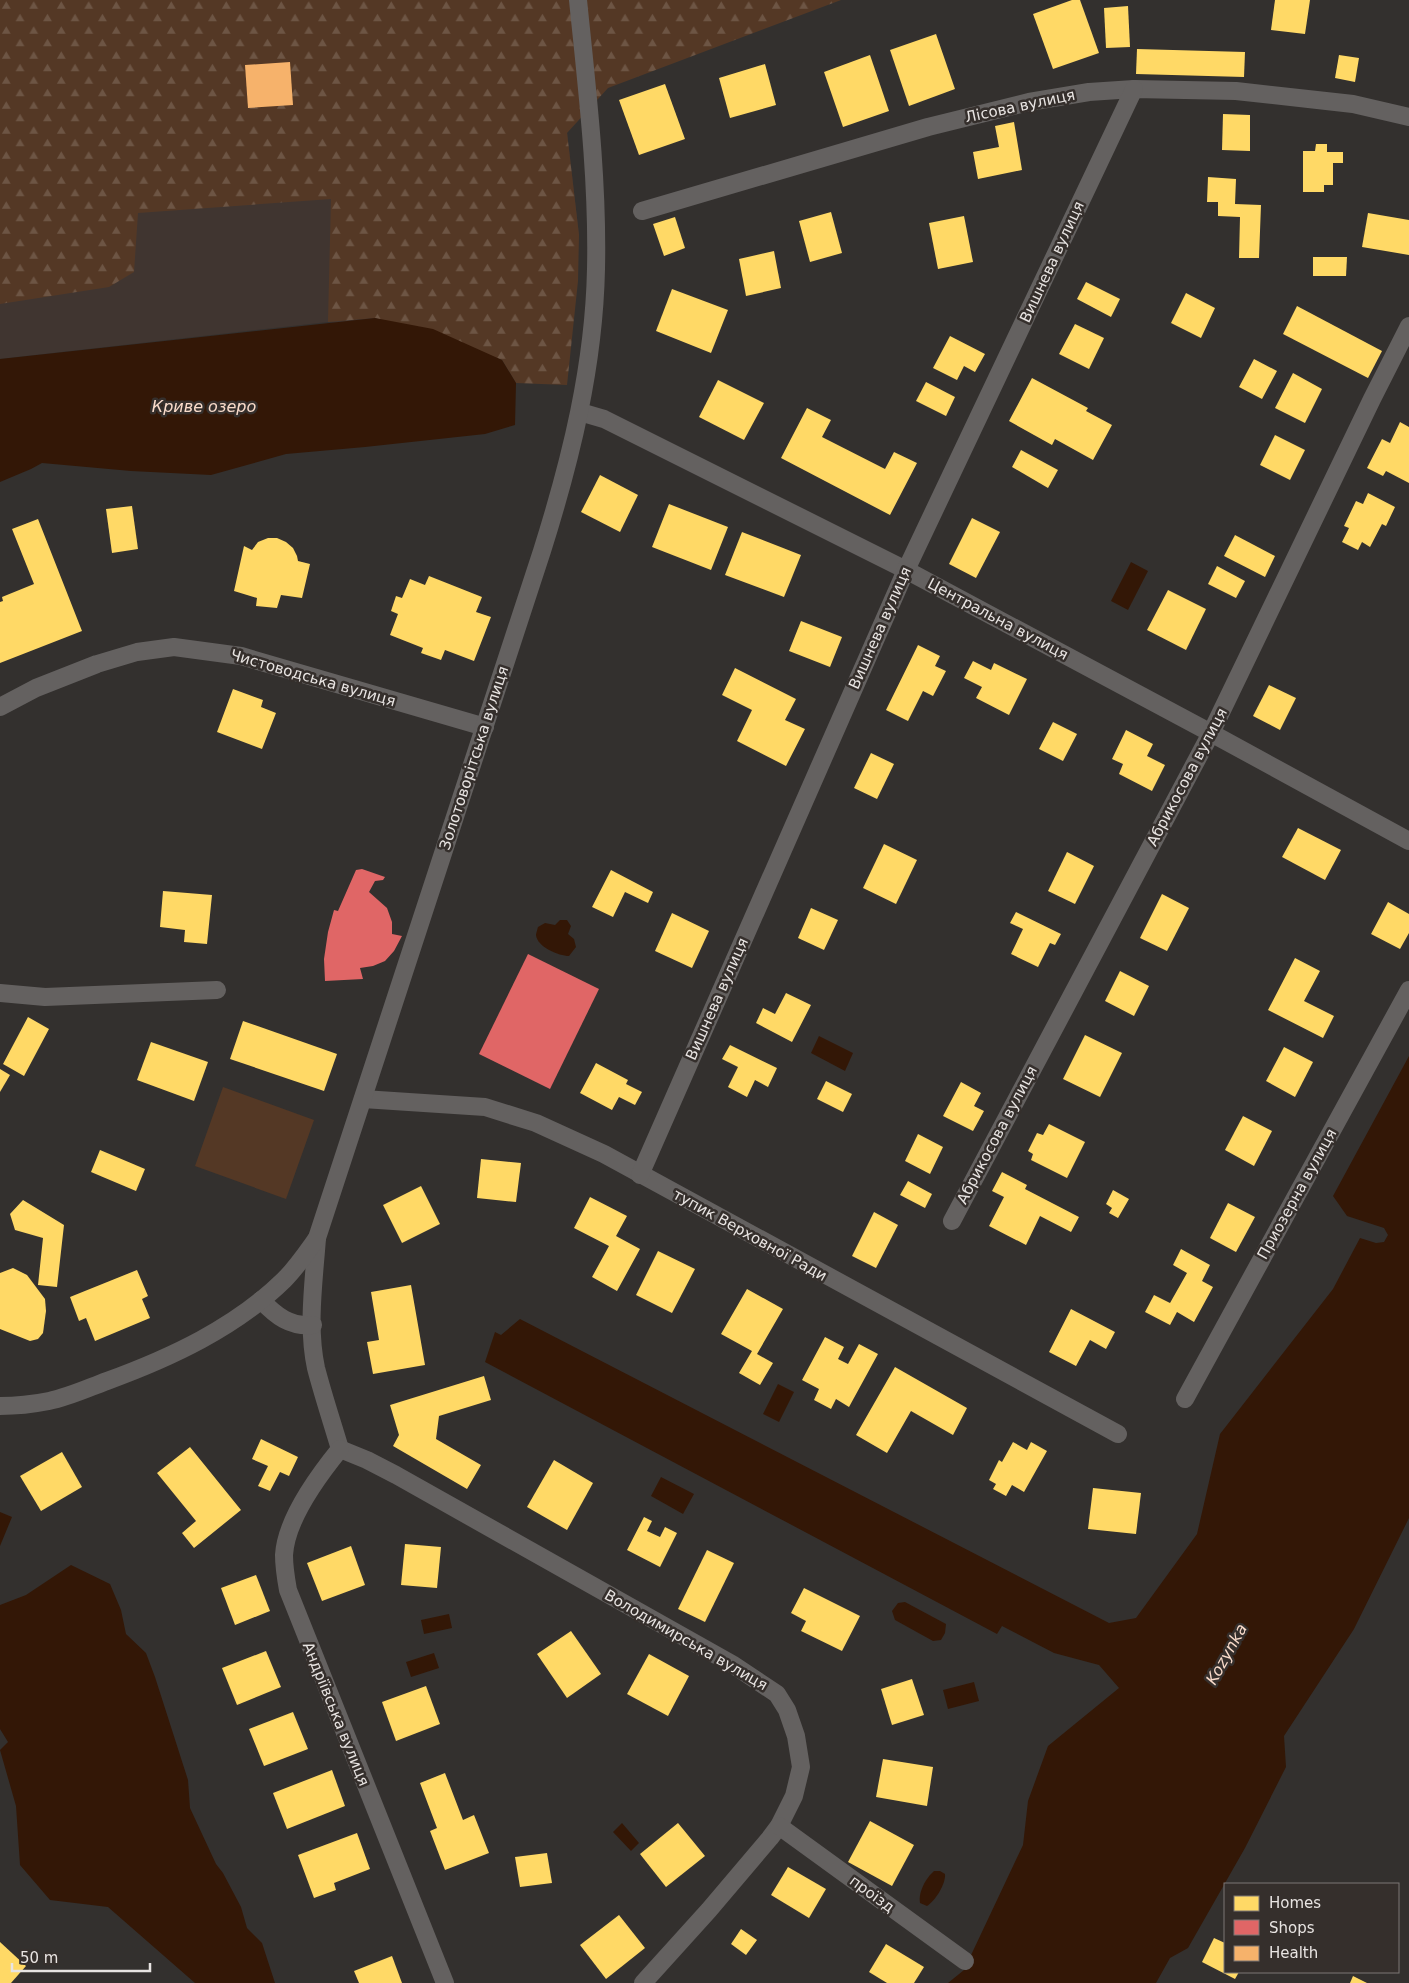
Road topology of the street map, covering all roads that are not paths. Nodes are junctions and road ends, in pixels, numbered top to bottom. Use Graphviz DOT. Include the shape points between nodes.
graph roads {
  1 [pos="578,0"];
  2 [pos="1134,89"];
  3 [pos="1409,117"];
  4 [pos="642,210"];
  5 [pos="1409,326"];
  6 [pos="580,412"];
  7 [pos="906,570"];
  8 [pos="0,707"];
  9 [pos="485,727"];
  10 [pos="1211,733"];
  11 [pos="1409,842"];
  12 [pos="217,990"];
  13 [pos="1409,990"];
  14 [pos="0,992"];
  15 [pos="363,1099"];
  16 [pos="640,1174"];
  17 [pos="952,1221"];
  18 [pos="317,1238"];
  19 [pos="261,1300"];
  20 [pos="313,1325"];
  21 [pos="1186,1399"];
  22 [pos="0,1406"];
  23 [pos="1118,1434"];
  24 [pos="340,1449"];
  25 [pos="779,1826"];
  26 [pos="965,1961"];
  27 [pos="445,1983"];
  28 [pos="643,1983"];
  1 -- 6 [label="street, Золотоворітська вулиця" via="594,165 596,269"];
  2 -- 3 [label="street, Лісова вулиця" via="1236,91 1353,104"];
  2 -- 4 [label="street, Лісова вулиця" via="1089,92 979,114"];
  2 -- 7 [label="street, Вишнева вулиця"];
  5 -- 10 [label="street, Абрикосова вулиця"];
  6 -- 7 [label="street, Центральна вулиця" via="604,419"];
  6 -- 9 [label="street, Золотоворітська вулиця" via="554,513"];
  7 -- 10 [label="street, Центральна вулиця"];
  7 -- 16 [label="street, Вишнева вулиця"];
  8 -- 9 [label="street, Чистоводська вулиця" via="36,688 97,664 137,652 174,647 241,656"];
  9 -- 15 [label="street, Золотоворітська вулиця"];
  10 -- 11 [label="street, Центральна вулиця"];
  10 -- 17 [label="street, Абрикосова вулиця"];
  12 -- 14 [label="street" via="45,997"];
  13 -- 21 [label="street, Приозерна вулиця"];
  15 -- 16 [label="street, тупик Верховної Ради" via="485,1107 536,1123"];
  15 -- 18 [label="street, Золотоворітська вулиця"];
  16 -- 23 [label="street, тупик Верховної Ради"];
  18 -- 19 [label="street, Золотоворітська вулиця" via="296,1267"];
  18 -- 20 [label="street, Золотоворітська вулиця"];
  19 -- 20 [label="street" via="288,1323"];
  19 -- 22 [label="street, Золотоворітська вулиця" via="205,1337 140,1370 49,1401"];
  20 -- 24 [label="street, Золотоворітська вулиця" via="316,1368"];
  24 -- 25 [label="street, Володимирська вулиця" via="396,1475 732,1664 777,1694 792,1722 801,1767 794,1796"];
  24 -- 27 [label="street, Андріївська вулиця" via="316,1478 287,1537 284,1572 288,1590"];
  25 -- 26 [label="street, проїзд"];
  25 -- 28 [label="street, Володимирська вулиця"];
}
